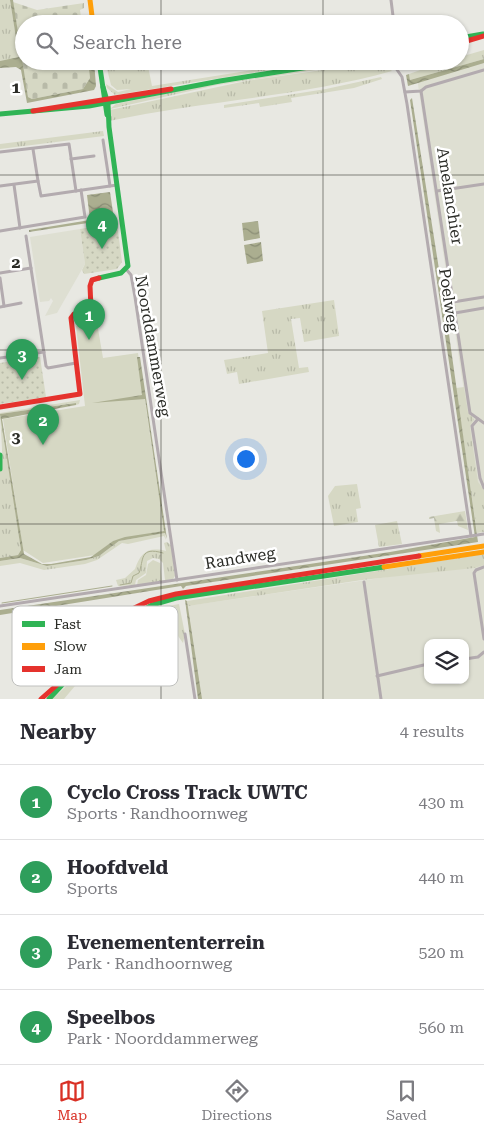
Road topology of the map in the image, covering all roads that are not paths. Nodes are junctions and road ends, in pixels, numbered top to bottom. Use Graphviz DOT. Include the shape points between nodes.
graph roads {
  1 [pos="90,0"];
  2 [pos="391,0"];
  3 [pos="92,15"];
  4 [pos="393,15"];
  5 [pos="484,35"];
  6 [pos="469,37"];
  7 [pos="469,40"];
  8 [pos="100,70"];
  9 [pos="292,70"];
  10 [pos="398,70"];
  11 [pos="484,70"];
  12 [pos="422,91"];
  13 [pos="405,92"];
  14 [pos="106,102"];
  15 [pos="0,114"];
  16 [pos="104,140"];
  17 [pos="33,149"];
  18 [pos="0,152"];
  19 [pos="94,156"];
  20 [pos="72,159"];
  21 [pos="38,181"];
  22 [pos="14,184"];
  23 [pos="484,184"];
  24 [pos="117,185"];
  25 [pos="0,186"];
  26 [pos="110,186"];
  27 [pos="79,190"];
  28 [pos="436,191"];
  29 [pos="20,228"];
  30 [pos="0,231"];
  31 [pos="26,236"];
  32 [pos="31,268"];
  33 [pos="126,269"];
  34 [pos="0,273"];
  35 [pos="0,278"];
  36 [pos="484,297"];
  37 [pos="453,302"];
  38 [pos="21,303"];
  39 [pos="2,306"];
  40 [pos="484,308"];
  41 [pos="455,313"];
  42 [pos="44,352"];
  43 [pos="0,358"];
  44 [pos="77,363"];
  45 [pos="0,407"];
  46 [pos="478,419"];
  47 [pos="484,423"];
  48 [pos="0,456"];
  49 [pos="0,469"];
  50 [pos="484,488"];
  51 [pos="482,534"];
  52 [pos="472,536"];
  53 [pos="484,546"];
  54 [pos="484,552"];
  55 [pos="484,567"];
  56 [pos="177,580"];
  57 [pos="364,582"];
  58 [pos="0,606"];
  59 [pos="136,606"];
  60 [pos="148,606"];
  61 [pos="185,634"];
  62 [pos="484,640"];
  63 [pos="484,653"];
  64 [pos="469,658"];
  65 [pos="424,665"];
  66 [pos="377,676"];
  67 [pos="57,686"];
  68 [pos="62,686"];
  69 [pos="41,699"];
  70 [pos="49,699"];
  71 [pos="195,699"];
  72 [pos="381,699"];
  1 -- 3 [label="main road"];
  2 -- 4 [label="street"];
  5 -- 6 [label="main road"];
  5 -- 7 [label="main road"];
  8 -- 14 [label="main road, Noorddammerweg"];
  9 -- 14 [label="main road" via="153,91"];
  10 -- 13 [label="street, Poelweg"];
  11 -- 12 [label="street" via="426,87"];
  12 -- 13 [label="street"];
  12 -- 28 [label="street, Amelanchier"];
  13 -- 52 [label="street, Poelweg"];
  14 -- 15 [label="main road"];
  14 -- 24 [label="main road, Noorddammerweg"];
  16 -- 26 [label="street"];
  17 -- 18 [label="street"];
  17 -- 20 [label="street" via="69,144"];
  17 -- 21 [label="street"];
  19 -- 20 [label="street"];
  20 -- 27 [label="street"];
  21 -- 22 [label="street"];
  21 -- 27 [label="street" via="41,196"];
  22 -- 25 [label="street"];
  22 -- 29 [label="street"];
  23 -- 28 [label="street"];
  24 -- 26 [label="street"];
  24 -- 33 [label="main road, Noorddammerweg" via="128,262"];
  26 -- 27 [label="street"];
  27 -- 29 [label="street" via="85,217"];
  28 -- 37 [label="street, Amelanchier"];
  29 -- 30 [label="street"];
  31 -- 32 [label="street"];
  32 -- 34 [label="street"];
  32 -- 42 [label="street"];
  33 -- 44 [label="main road" via="117,275 93,280 90,284 91,308 72,316"];
  33 -- 56 [label="street, Noorddammerweg" via="131,275 135,296"];
  35 -- 39 [label="street"];
  36 -- 37 [label="street"];
  37 -- 41 [label="street, Amelanchier"];
  38 -- 39 [label="street"];
  40 -- 41 [label="street"];
  41 -- 46 [label="street, Amelanchier" via="470,413"];
  42 -- 43 [label="street"];
  42 -- 44 [label="street" via="47,367"];
  44 -- 45 [label="main road" via="79,395"];
  46 -- 47 [label="street"];
  46 -- 50 [label="street" via="472,428"];
  48 -- 49 [label="main road"];
  51 -- 52 [label="street, Randweg"];
  52 -- 56 [label="street, Randweg"];
  53 -- 59 [label="main road" via="182,593"];
  54 -- 60 [label="main road" via="176,598"];
  55 -- 62 [label="street" via="474,573"];
  56 -- 58 [label="street, Randweg"];
  57 -- 66 [label="street"];
  61 -- 71 [label="street"];
  63 -- 64 [label="street"];
  65 -- 66 [label="street"];
  66 -- 72 [label="street"];
  67 -- 69 [label="main road"];
  68 -- 70 [label="main road"];
}
